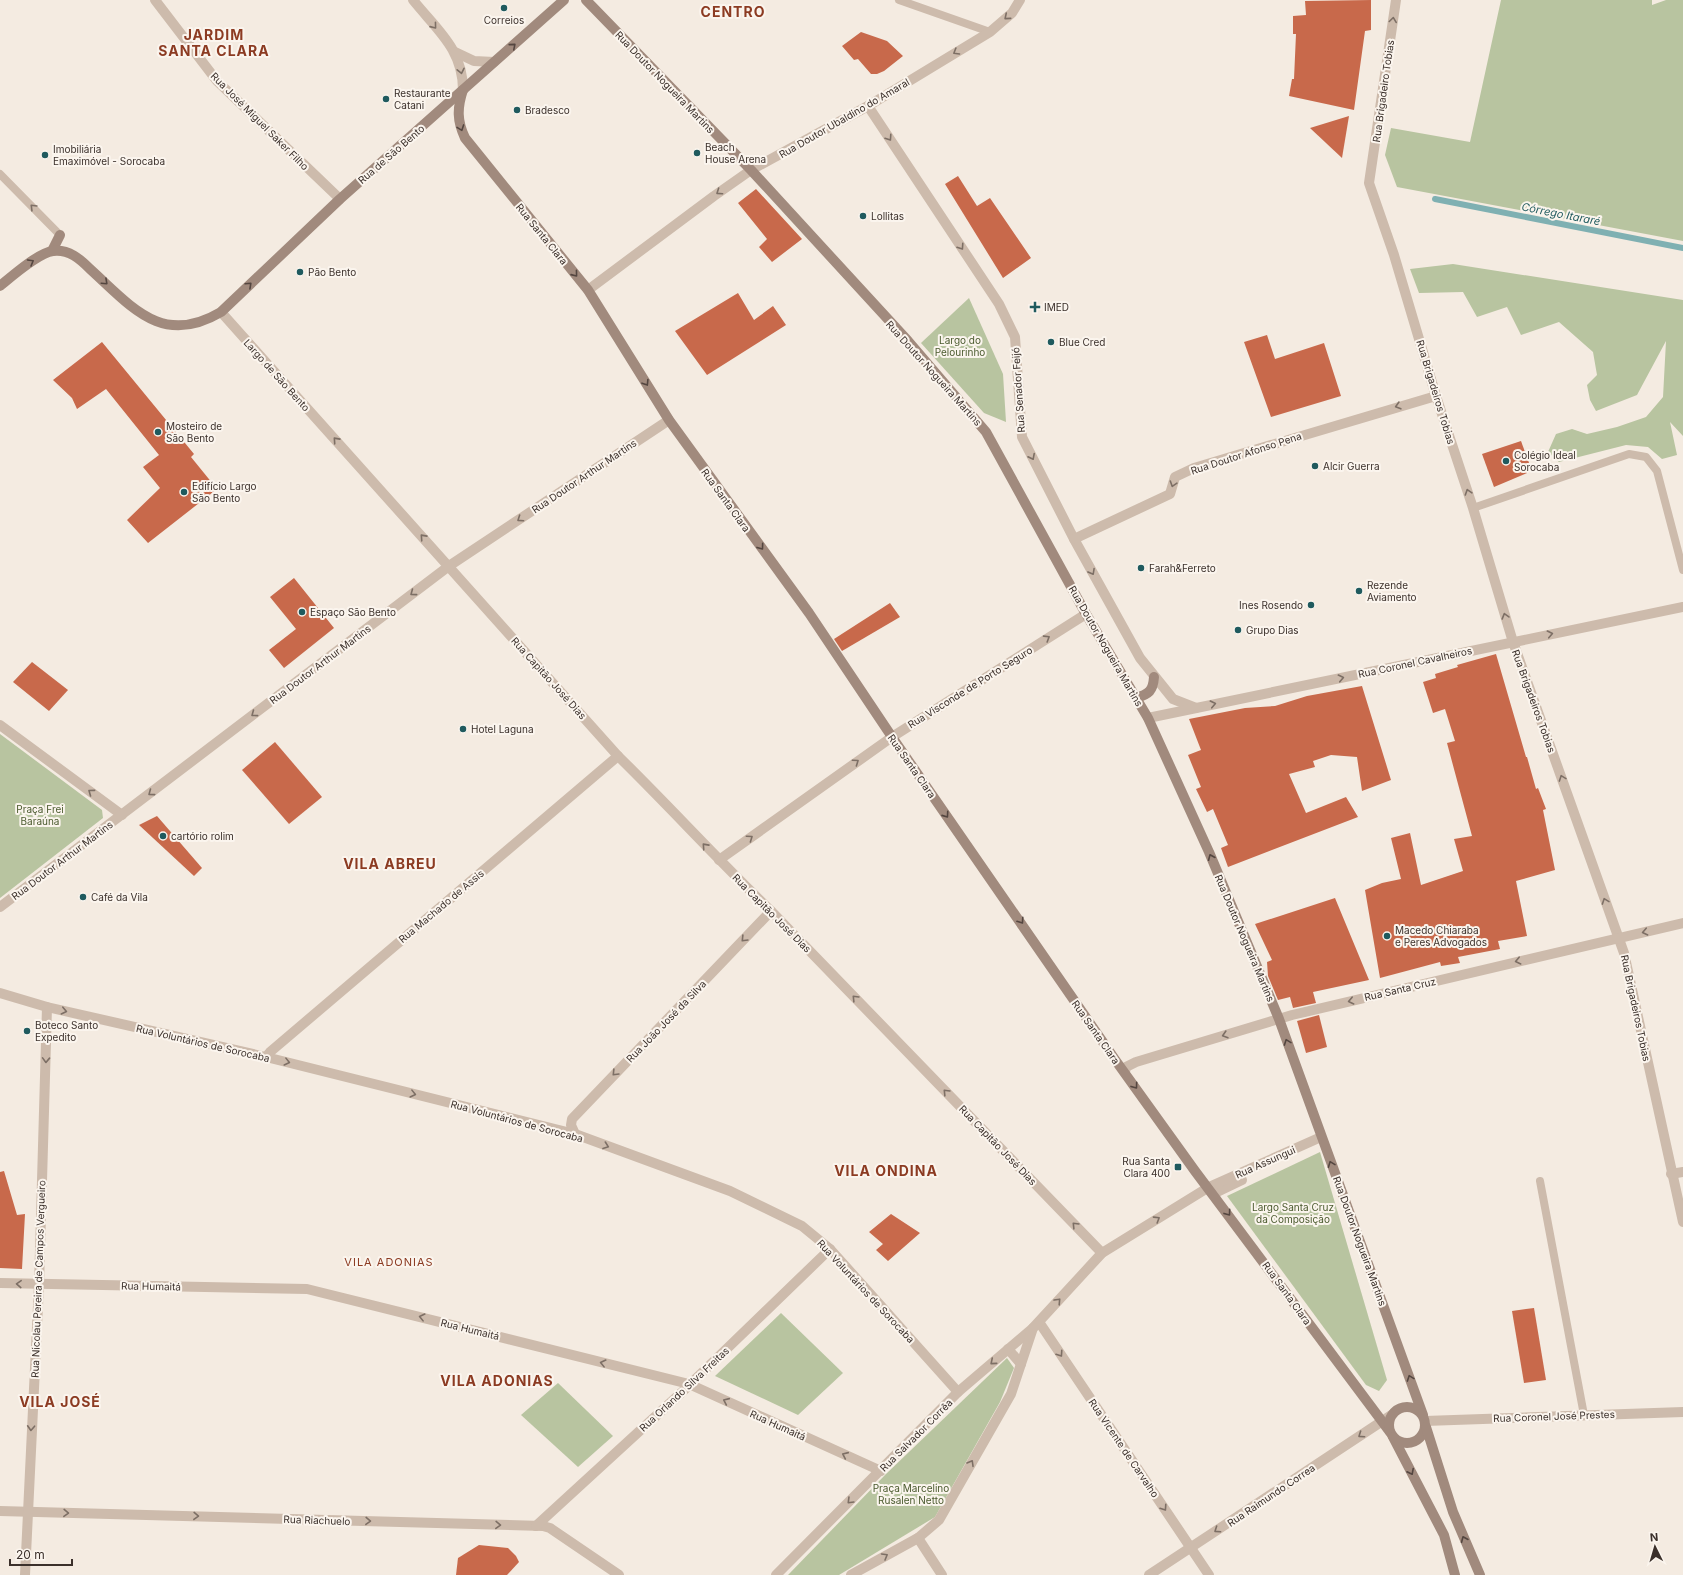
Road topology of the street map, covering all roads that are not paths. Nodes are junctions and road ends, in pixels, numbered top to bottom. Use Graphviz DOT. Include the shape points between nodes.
graph roads {
  1 [pos="155,0"];
  2 [pos="413,0"];
  3 [pos="564,0"];
  4 [pos="586,0"];
  5 [pos="899,0"];
  6 [pos="1020,0"];
  7 [pos="1396,0"];
  8 [pos="990,32"];
  9 [pos="456,52"];
  10 [pos="494,62"];
  11 [pos="463,90"];
  12 [pos="868,106"];
  13 [pos="751,170"];
  14 [pos="0,174"];
  15 [pos="1369,183"];
  16 [pos="340,199"];
  17 [pos="60,235"];
  18 [pos="52,251"];
  19 [pos="0,286"];
  20 [pos="588,290"];
  21 [pos="221,312"];
  22 [pos="1436,396"];
  23 [pos="669,420"];
  24 [pos="1473,508"];
  25 [pos="1074,539"];
  26 [pos="449,566"];
  27 [pos="1683,570"];
  28 [pos="1683,607"];
  29 [pos="1086,614"];
  30 [pos="1513,642"];
  31 [pos="1154,677"];
  32 [pos="1136,698"];
  33 [pos="1196,708"];
  34 [pos="1148,718"];
  35 [pos="0,725"];
  36 [pos="892,737"];
  37 [pos="618,756"];
  38 [pos="122,815"];
  39 [pos="719,860"];
  40 [pos="0,907"];
  41 [pos="771,910"];
  42 [pos="1683,923"];
  43 [pos="1618,938"];
  44 [pos="0,993"];
  45 [pos="47,1007"];
  46 [pos="1279,1018"];
  47 [pos="266,1057"];
  48 [pos="1125,1072"];
  49 [pos="575,1134"];
  50 [pos="1323,1141"];
  51 [pos="1683,1172"];
  52 [pos="1671,1174"];
  53 [pos="1540,1181"];
  54 [pos="1212,1192"];
  55 [pos="1683,1222"];
  56 [pos="830,1249"];
  57 [pos="1102,1254"];
  58 [pos="0,1282"];
  59 [pos="39,1285"];
  60 [pos="1036,1325"];
  61 [pos="1008,1349"];
  62 [pos="1021,1364"];
  63 [pos="689,1384"];
  64 [pos="958,1392"];
  65 [pos="1683,1412"];
  66 [pos="1393,1414"];
  67 [pos="1584,1415"];
  68 [pos="1382,1421"];
  69 [pos="1425,1421"];
  70 [pos="1392,1435"];
  71 [pos="880,1471"];
  72 [pos="0,1511"];
  73 [pos="27,1512"];
  74 [pos="536,1526"];
  75 [pos="918,1538"];
  76 [pos="1191,1548"];
  77 [pos="25,1575"];
  78 [pos="619,1575"];
  79 [pos="776,1575"];
  80 [pos="851,1575"];
  81 [pos="942,1575"];
  82 [pos="1149,1575"];
  83 [pos="1209,1575"];
  84 [pos="1455,1575"];
  85 [pos="1480,1575"];
  1 -- 16 [label="street, Rua José Miguel Saker Filho" via="217,81"];
  2 -- 9 [label="street, one-way"];
  10 -- 3 [label="main road, Rua de São Bento, one-way"];
  4 -- 13 [label="main road, Rua Doutor Nogueira Martins"];
  5 -- 8 [label="lane"];
  6 -- 8 [label="street, Rua Doutor Ubaldino do Amaral, one-way" via="1012,13"];
  15 -- 7 [label="street, Rua Brigadeiro Tobias, one-way"];
  8 -- 12 [label="street, Rua Doutor Ubaldino do Amaral, one-way"];
  9 -- 10 [label="street" via="474,60"];
  9 -- 11 [label="street, one-way" via="463,78"];
  10 -- 11 [label="main road, Rua de São Bento"];
  11 -- 16 [label="main road, Rua de São Bento"];
  11 -- 20 [label="main road, Rua Santa Clara, one-way" via="458,108 458,121 464,138"];
  12 -- 13 [label="street, Rua Doutor Ubaldino do Amaral"];
  12 -- 25 [label="street, Rua Senador Feijó, one-way" via="999,304 1015,337 1022,438"];
  13 -- 20 [label="street, Rua Doutor Ubaldino do Amaral, one-way"];
  13 -- 29 [label="main road, Rua Doutor Nogueira Martins" via="908,341 986,432"];
  17 -- 14 [label="lane, one-way"];
  15 -- 22 [label="street, Rua Brigadeiros Tobias" via="1394,255"];
  21 -- 16 [label="main road, Rua de São Bento, one-way"];
  17 -- 18 [label="main road"];
  19 -- 18 [label="main road, one-way" via="26,265"];
  18 -- 21 [label="main road, one-way" via="76,255 131,307 150,319 164,324 189,326"];
  20 -- 23 [label="main road, Rua Santa Clara, one-way"];
  26 -- 21 [label="street, Largo de São Bento, one-way"];
  24 -- 22 [label="street, Rua Brigadeiros Tobias, one-way"];
  22 -- 25 [label="street, Rua Doutor Afonso Pena, one-way" via="1194,468 1175,477 1170,494"];
  23 -- 26 [label="street, Rua Doutor Arthur Martins, one-way"];
  23 -- 36 [label="main road, Rua Santa Clara, one-way" via="809,613"];
  24 -- 27 [label="lane" via="1629,454 1646,457 1657,471"];
  30 -- 24 [label="street, Rua Brigadeiros Tobias, one-way"];
  25 -- 31 [label="street, Rua Senador Feijó, one-way" via="1140,658"];
  26 -- 37 [label="street, Rua Capitão José Dias"];
  26 -- 38 [label="street, Rua Doutor Arthur Martins, one-way"];
  30 -- 28 [label="street, Rua Coronel Cavalheiros, one-way"];
  29 -- 32 [label="main road, Rua Doutor Nogueira Martins"];
  36 -- 29 [label="street, Rua Visconde de Porto Seguro, one-way"];
  33 -- 30 [label="street, Rua Coronel Cavalheiros, one-way"];
  43 -- 30 [label="street, Rua Brigadeiros Tobias, one-way"];
  31 -- 32 [label="main road" via="1151,692"];
  31 -- 33 [label="street, Rua Senador Feijó" via="1173,699"];
  32 -- 34 [label="main road, Rua Doutor Nogueira Martins"];
  33 -- 34 [label="street, Rua Coronel Cavalheiros"];
  46 -- 34 [label="main road, Rua Doutor Nogueira Martins, one-way" via="1209,852"];
  38 -- 35 [label="street, one-way"];
  39 -- 36 [label="street, Rua Visconde de Porto Seguro, one-way"];
  36 -- 48 [label="main road, Rua Santa Clara, one-way"];
  39 -- 37 [label="street, Rua Capitão José Dias, one-way"];
  37 -- 47 [label="street, Rua Machado de Assis"];
  38 -- 40 [label="street, Rua Doutor Arthur Martins"];
  39 -- 41 [label="street, Rua Capitão José Dias"];
  41 -- 49 [label="street, Rua João José da Silva, one-way" via="572,1119 571,1125"];
  57 -- 41 [label="street, Rua Capitão José Dias, one-way"];
  42 -- 43 [label="street, Rua Santa Cruz, one-way"];
  43 -- 46 [label="street, Rua Santa Cruz, one-way"];
  43 -- 52 [label="street, Rua Brigadeiros Tobias" via="1624,953"];
  44 -- 45 [label="street, Rua Voluntários de Sorocaba"];
  45 -- 47 [label="street, Rua Voluntários de Sorocaba, one-way"];
  45 -- 59 [label="street, Rua Nicolau Pereira de Campos Vergueiro, one-way"];
  46 -- 48 [label="street, Rua Santa Cruz, one-way" via="1136,1062 1126,1068"];
  50 -- 46 [label="main road, Rua Doutor Nogueira Martins, one-way"];
  47 -- 49 [label="street, Rua Voluntários de Sorocaba, one-way"];
  48 -- 54 [label="main road, Rua Santa Clara, one-way"];
  49 -- 56 [label="street, Rua Voluntários de Sorocaba, one-way" via="730,1191 802,1226"];
  50 -- 54 [label="street, Rua Assungui" via="1320,1145"];
  69 -- 50 [label="main road, Rua Doutor Nogueira Martins, one-way"];
  51 -- 52 [label="street"];
  52 -- 55 [label="street, Rua Brigadeiros Tobias"];
  53 -- 67 [label="lane"];
  57 -- 54 [label="street, Rua Salvador Corrêa, one-way"];
  54 -- 68 [label="main road, Rua Santa Clara, one-way"];
  56 -- 63 [label="street, Rua Orlando Silva Freitas"];
  56 -- 64 [label="street, Rua Voluntários de Sorocaba"];
  60 -- 57 [label="street, Rua Salvador Corrêa, one-way"];
  59 -- 58 [label="street, Rua Humaitá, one-way"];
  63 -- 59 [label="street, Rua Humaitá, one-way" via="307,1288"];
  59 -- 73 [label="street, Rua Nicolau Pereira de Campos Vergueiro, one-way"];
  60 -- 61 [label="street, Rua Salvador Corrêa"];
  60 -- 62 [label="street, Rua Salvador Corrêa"];
  60 -- 76 [label="street, Rua Vicente de Carvalho, one-way"];
  61 -- 62 [label="street"];
  61 -- 64 [label="street, Rua Salvador Corrêa, one-way"];
  75 -- 62 [label="street, Rua Salvador Corrêa, one-way" via="939,1520 1011,1394"];
  71 -- 63 [label="street, Rua Humaitá, one-way"];
  63 -- 74 [label="street, Rua Orlando Silva Freitas"];
  64 -- 71 [label="street, Rua Salvador Corrêa"];
  65 -- 67 [label="street, Rua Coronel José Prestes"];
  66 -- 68 [label="street, Rua Raimundo Correa"];
  66 -- 69 [label="main road" via="1408,1407 1419,1411"];
  66 -- 70 [label="main road" via="1390,1420"];
  67 -- 69 [label="street, Rua Coronel José Prestes"];
  68 -- 70 [label="main road, Rua Santa Clara"];
  68 -- 76 [label="street, Rua Raimundo Correa, one-way"];
  69 -- 70 [label="main road" via="1424,1433 1416,1442 1404,1444"];
  85 -- 69 [label="main road, Rua Doutor Nogueira Martins, one-way" via="1453,1512"];
  70 -- 84 [label="main road, Rua Santa Clara, one-way" via="1444,1535"];
  71 -- 79 [label="street, Rua Salvador Corrêa, one-way"];
  72 -- 73 [label="street, Rua Riachuelo"];
  73 -- 74 [label="street, Rua Riachuelo, one-way"];
  73 -- 77 [label="street, Rua Nicolau Pereira de Campos Vergueiro"];
  74 -- 78 [label="street, Rua Riachuelo" via="548,1527"];
  80 -- 75 [label="street, Rua Salvador Corrêa, one-way"];
  75 -- 81 [label="street"];
  76 -- 82 [label="street, Rua Raimundo Correa"];
  76 -- 83 [label="street, Rua Vicente de Carvalho"];
}
